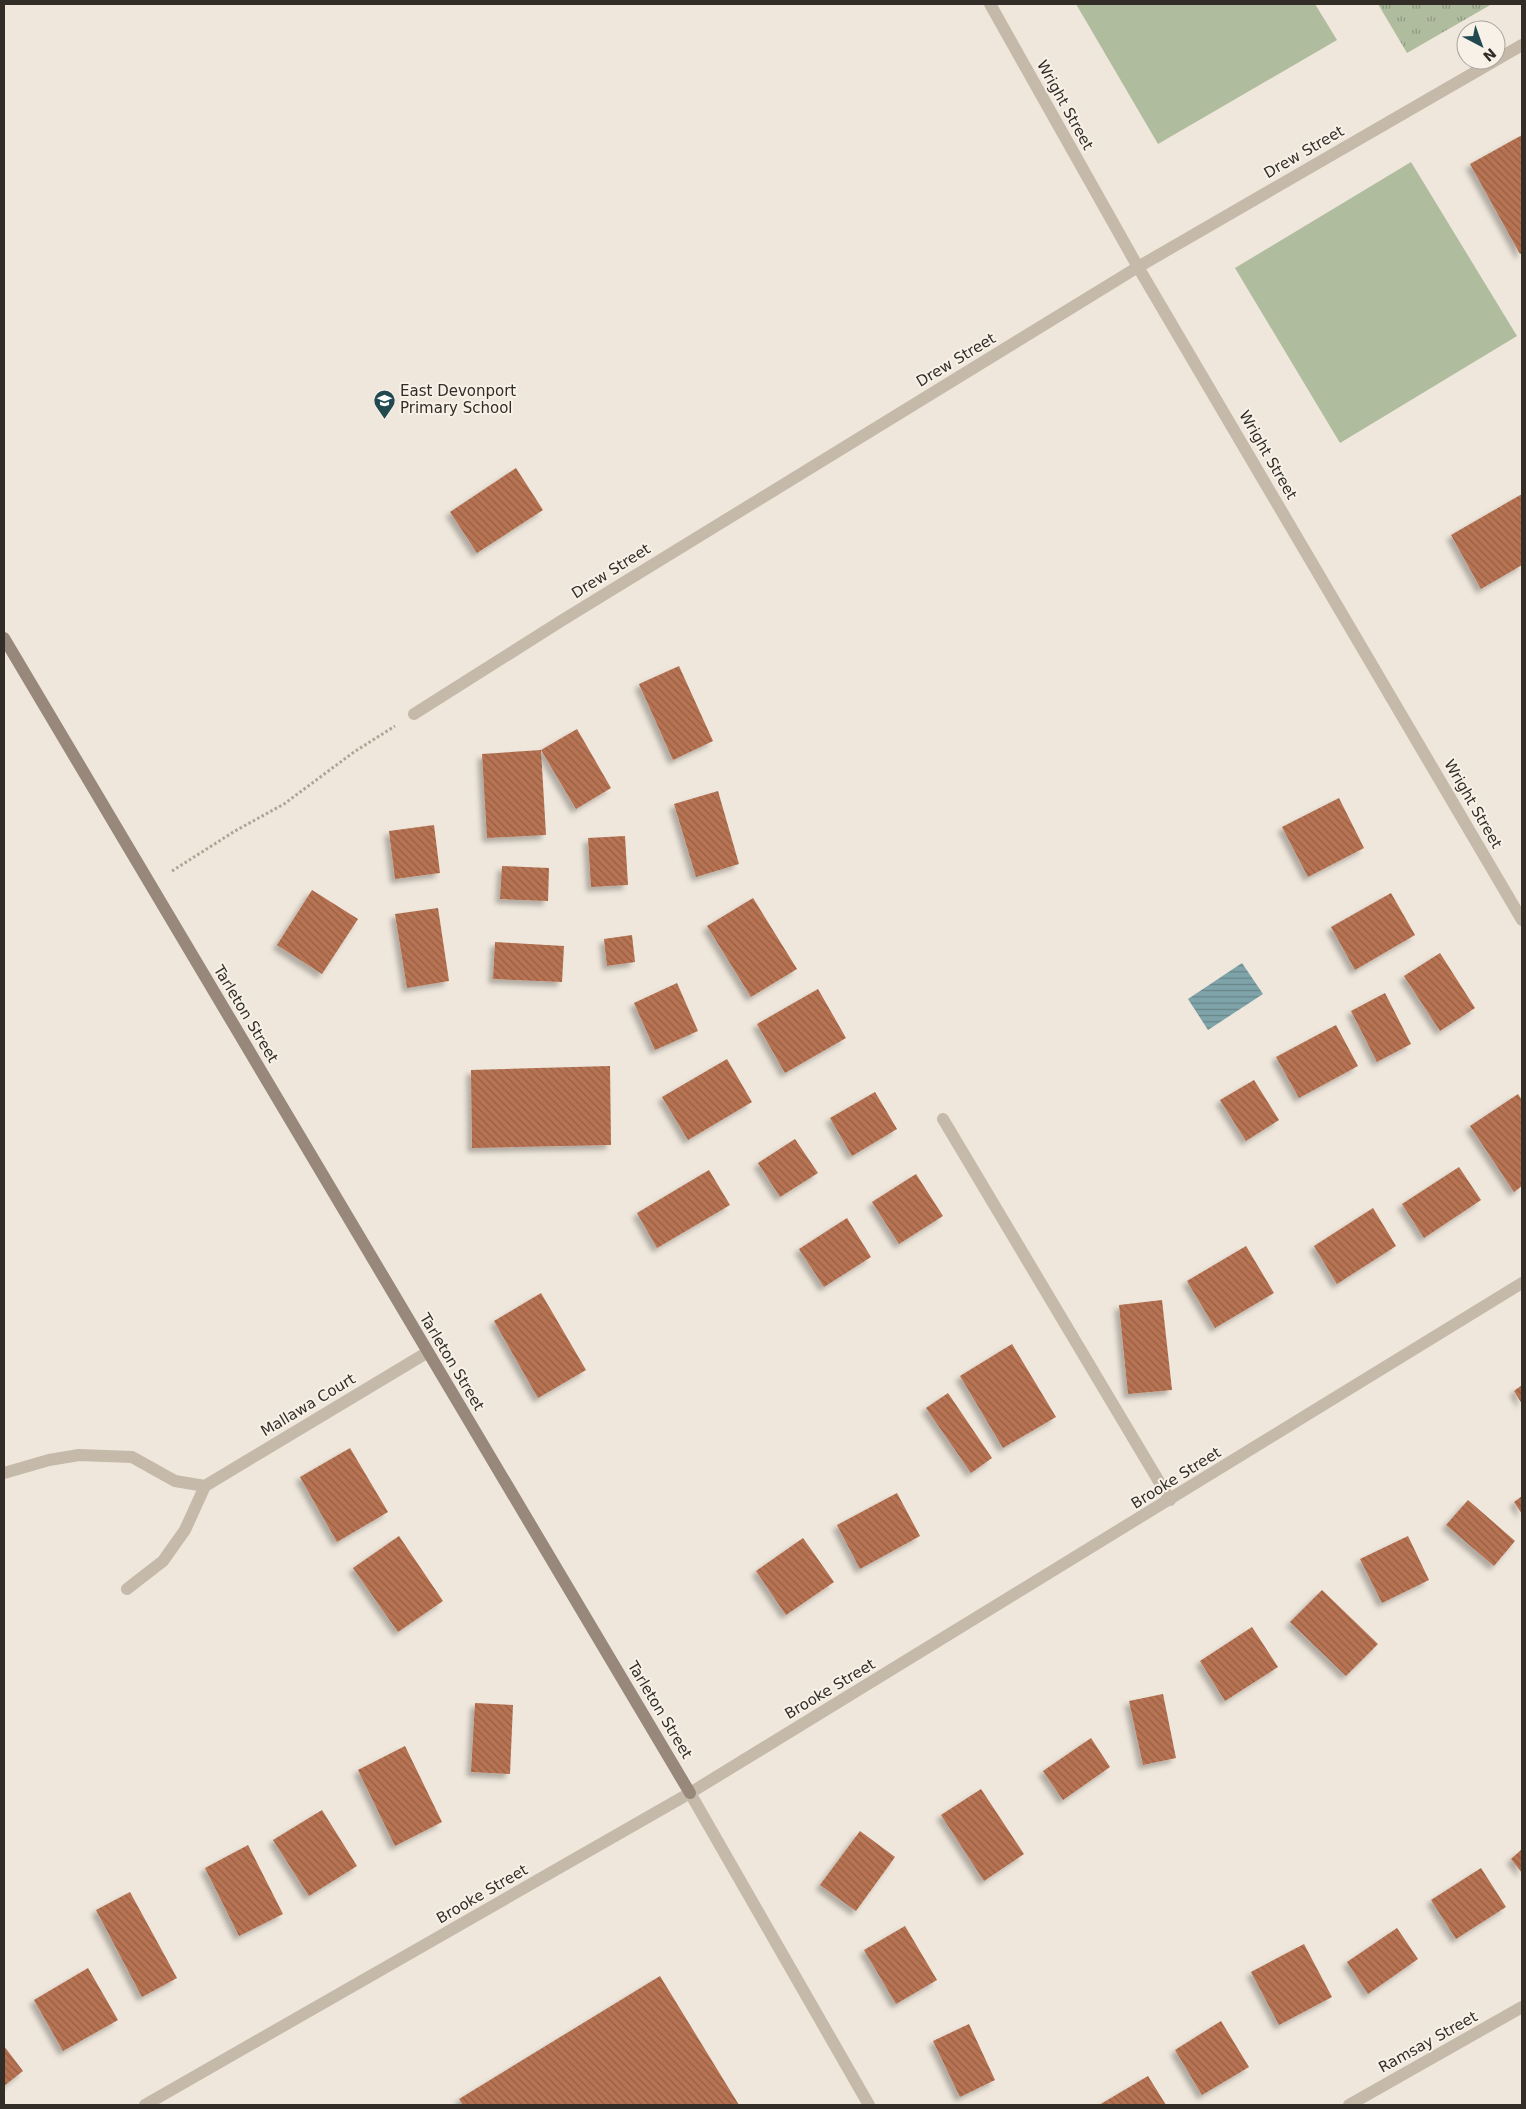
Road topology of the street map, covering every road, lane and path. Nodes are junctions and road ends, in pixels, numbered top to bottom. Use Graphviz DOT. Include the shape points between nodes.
graph roads {
  1 [pos="990,4"];
  2 [pos="1522,45"];
  3 [pos="1138,267"];
  4 [pos="4,638"];
  5 [pos="414,714"];
  6 [pos="151,885"];
  7 [pos="1522,920"];
  8 [pos="943,1118"];
  9 [pos="1522,1283"];
  10 [pos="428,1352"];
  11 [pos="4,1472"];
  12 [pos="204,1486"];
  13 [pos="1170,1500"];
  14 [pos="127,1589"];
  15 [pos="690,1793"];
  16 [pos="1522,2007"];
  17 [pos="145,2105"];
  18 [pos="869,2105"];
  19 [pos="1349,2105"];
  1 -- 3 [label="street, Wright Street"];
  2 -- 3 [label="street, Drew Street"];
  3 -- 5 [label="street, Drew Street"];
  3 -- 7 [label="street, Wright Street"];
  4 -- 6 [label="main road, Tarleton Street"];
  5 -- 6 [label="path" via="354,752 284,804"];
  6 -- 10 [label="main road, Tarleton Street"];
  8 -- 13 [label="street"];
  9 -- 13 [label="street, Brooke Street"];
  10 -- 12 [label="street, Mallawa Court"];
  10 -- 15 [label="main road, Tarleton Street"];
  11 -- 12 [label="street" via="80,1455 132,1457 175,1481"];
  12 -- 14 [label="street" via="185,1530 163,1561"];
  13 -- 15 [label="street, Brooke Street"];
  15 -- 17 [label="street, Brooke Street"];
  15 -- 18 [label="street, Tarleton Street"];
  16 -- 19 [label="street, Ramsay Street"];
}
